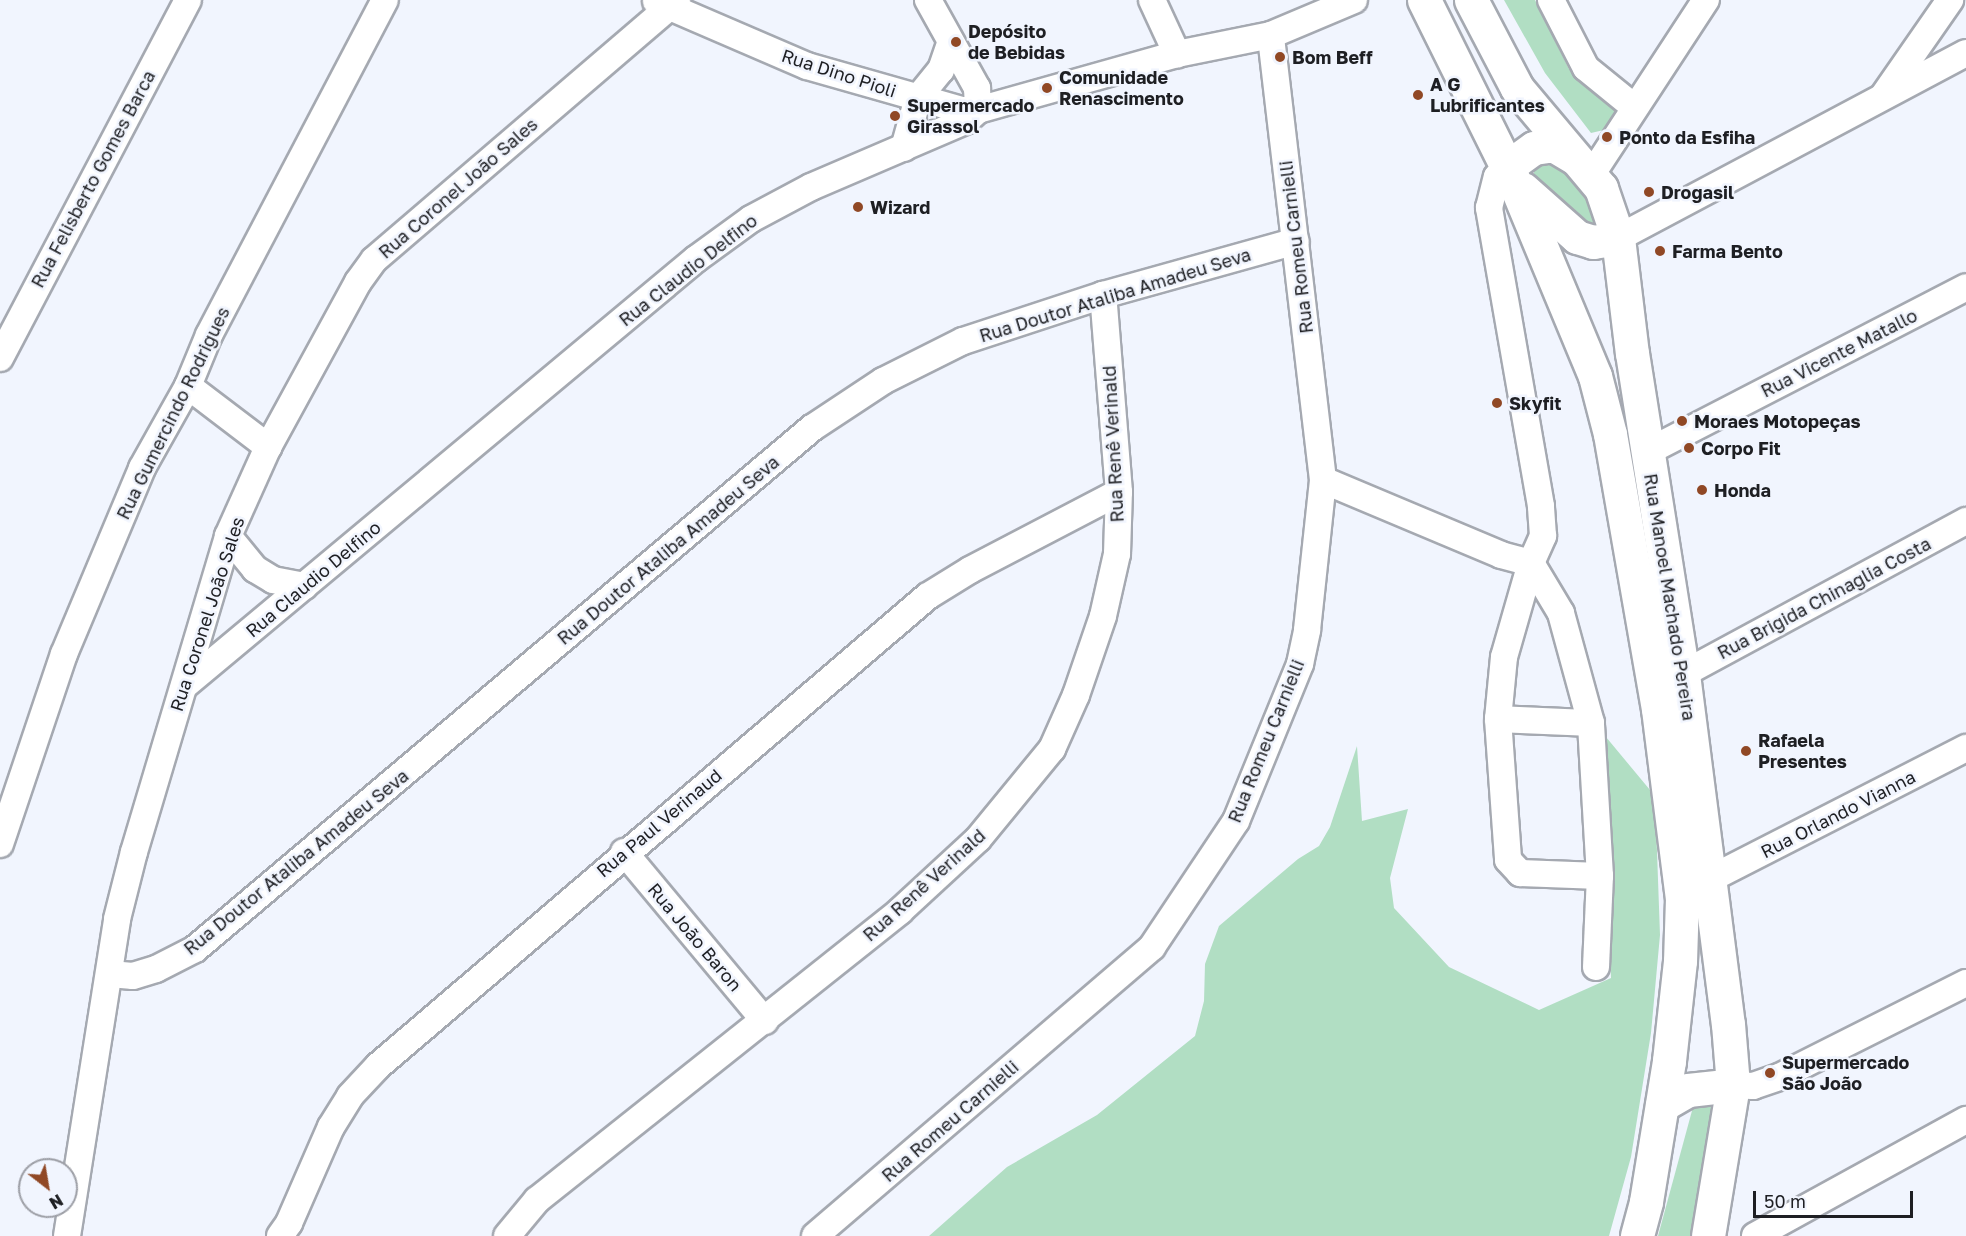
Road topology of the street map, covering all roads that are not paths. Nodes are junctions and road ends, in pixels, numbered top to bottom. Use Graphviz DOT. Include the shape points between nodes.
graph roads {
  1 [pos="188,0"];
  2 [pos="385,0"];
  3 [pos="928,0"];
  4 [pos="1152,0"];
  5 [pos="1353,0"];
  6 [pos="1424,0"];
  7 [pos="1471,0"];
  8 [pos="1551,0"];
  9 [pos="1706,0"];
  10 [pos="1950,0"];
  11 [pos="667,2"];
  12 [pos="1271,35"];
  13 [pos="950,44"];
  14 [pos="1966,53"];
  15 [pos="1178,54"];
  16 [pos="918,98"];
  17 [pos="1881,100"];
  18 [pos="1634,107"];
  19 [pos="978,110"];
  20 [pos="904,148"];
  21 [pos="1583,166"];
  22 [pos="1509,174"];
  23 [pos="1618,238"];
  24 [pos="1296,241"];
  25 [pos="1966,287"];
  26 [pos="1103,295"];
  27 [pos="0,358"];
  28 [pos="188,386"];
  29 [pos="268,447"];
  30 [pos="1647,452"];
  31 [pos="1323,480"];
  32 [pos="1119,492"];
  33 [pos="1966,521"];
  34 [pos="228,536"];
  35 [pos="1532,563"];
  36 [pos="304,586"];
  37 [pos="1683,674"];
  38 [pos="184,686"];
  39 [pos="1498,719"];
  40 [pos="1591,723"];
  41 [pos="1966,748"];
  42 [pos="0,844"];
  43 [pos="624,852"];
  44 [pos="1600,876"];
  45 [pos="1710,879"];
  46 [pos="1596,967"];
  47 [pos="110,974"];
  48 [pos="1966,982"];
  49 [pos="765,1021"];
  50 [pos="1733,1085"];
  51 [pos="1662,1105"];
  52 [pos="1966,1120"];
  53 [pos="1646,1202"];
  54 [pos="68,1236"];
  55 [pos="280,1236"];
  56 [pos="507,1236"];
  57 [pos="815,1236"];
  58 [pos="1637,1236"];
  59 [pos="1645,1236"];
  60 [pos="1708,1236"];
  61 [pos="1755,1236"];
  1 -- 27 [label="street, Rua Felisberto Gomes Barca"];
  2 -- 28 [label="street, Rua Gumercindo Rodrigues" via="209,335"];
  3 -- 13 [label="street"];
  4 -- 15 [label="street"];
  5 -- 12 [label="street, Rua Claudio Delfino"];
  6 -- 22 [label="main road, Rua Manoel Machado Pereira"];
  7 -- 21 [label="main road, Rua Manoel Machado Pereira" via="1517,88"];
  8 -- 18 [label="street" via="1586,68"];
  9 -- 18 [label="street"];
  10 -- 17 [label="street"];
  11 -- 16 [label="street, Rua Dino Pioli" via="807,66"];
  11 -- 29 [label="street, Rua Coronel João Sales" via="374,260"];
  12 -- 15 [label="street, Rua Claudio Delfino"];
  12 -- 24 [label="street, Rua Romeu Carnielli"];
  13 -- 16 [label="street" via="941,70"];
  13 -- 19 [label="street" via="977,88"];
  14 -- 17 [label="street"];
  15 -- 19 [label="street, Rua Claudio Delfino"];
  16 -- 19 [label="street, Rua Dino Pioli" via="961,110"];
  16 -- 20 [label="street"];
  17 -- 23 [label="street"];
  18 -- 21 [label="street"];
  19 -- 20 [label="street, Rua Claudio Delfino" via="967,120"];
  20 -- 36 [label="street, Rua Claudio Delfino" via="811,187 751,219 696,259"];
  21 -- 22 [label="main road" via="1555,146 1546,146 1534,148"];
  21 -- 23 [label="main road, Rua Manoel Machado Pereira" via="1601,188"];
  22 -- 23 [label="main road" via="1577,237 1593,242"];
  22 -- 35 [label="street" via="1497,177 1489,208 1541,506 1543,536"];
  22 -- 51 [label="main road, Rua Manoel Machado Pereira" via="1594,376 1610,434 1658,709 1682,898 1677,1001"];
  23 -- 30 [label="main road, Rua Manoel Machado Pereira"];
  24 -- 26 [label="street, Rua Doutor Ataliba Amadeu Seva"];
  24 -- 31 [label="street, Rua Romeu Carnielli"];
  25 -- 30 [label="street, Rua Vicente Matallo"];
  26 -- 32 [label="street, Rua Renê Verinald"];
  26 -- 47 [label="street, Rua Doutor Ataliba Amadeu Seva" via="963,341 883,381 812,428 195,949 133,976"];
  28 -- 29 [label="street"];
  28 -- 42 [label="street, Rua Gumercindo Rodrigues" via="142,468 88,595"];
  29 -- 34 [label="street, Rua Coronel João Sales"];
  30 -- 37 [label="main road, Rua Manoel Machado Pereira"];
  31 -- 35 [label="street" via="1501,555"];
  31 -- 57 [label="street, Rua Romeu Carnielli" via="1300,664 1236,821 1152,947"];
  32 -- 43 [label="street, Rua Paul Verinaud" via="928,596"];
  32 -- 49 [label="street, Rua Renê Verinald" via="1117,554 1103,616 1052,749 978,839 900,911"];
  33 -- 37 [label="street, Rua Brigida Chinaglia Costa"];
  34 -- 36 [label="street" via="255,569 273,580"];
  34 -- 38 [label="street, Rua Coronel João Sales"];
  35 -- 39 [label="street" via="1509,630"];
  35 -- 40 [label="street" via="1561,613"];
  36 -- 38 [label="street, Rua Claudio Delfino"];
  37 -- 45 [label="main road, Rua Manoel Machado Pereira"];
  38 -- 47 [label="street, Rua Coronel João Sales" via="134,852 117,919"];
  39 -- 40 [label="street"];
  39 -- 44 [label="street" via="1508,860 1512,868 1520,873"];
  40 -- 44 [label="street"];
  41 -- 45 [label="street, Rua Orlando Vianna"];
  43 -- 49 [label="street, Rua João Baron"];
  43 -- 55 [label="street, Rua Paul Verinaud" via="378,1066 350,1096 331,1127"];
  44 -- 46 [label="street"];
  45 -- 50 [label="main road, Rua Manoel Machado Pereira"];
  47 -- 54 [label="street, Rua Coronel João Sales"];
  48 -- 50 [label="street" via="1779,1077 1753,1086"];
  49 -- 56 [label="street, Rua Renê Verinald" via="537,1200"];
  50 -- 51 [label="main road" via="1688,1090"];
  50 -- 60 [label="main road, Rua Manoel Machado Pereira"];
  51 -- 53 [label="main road, Rua Manoel Machado Pereira"];
  52 -- 61 [label="street"];
  53 -- 58 [label="main road, Rua Manoel Machado Pereira"];
  53 -- 59 [label="main road"];
}
